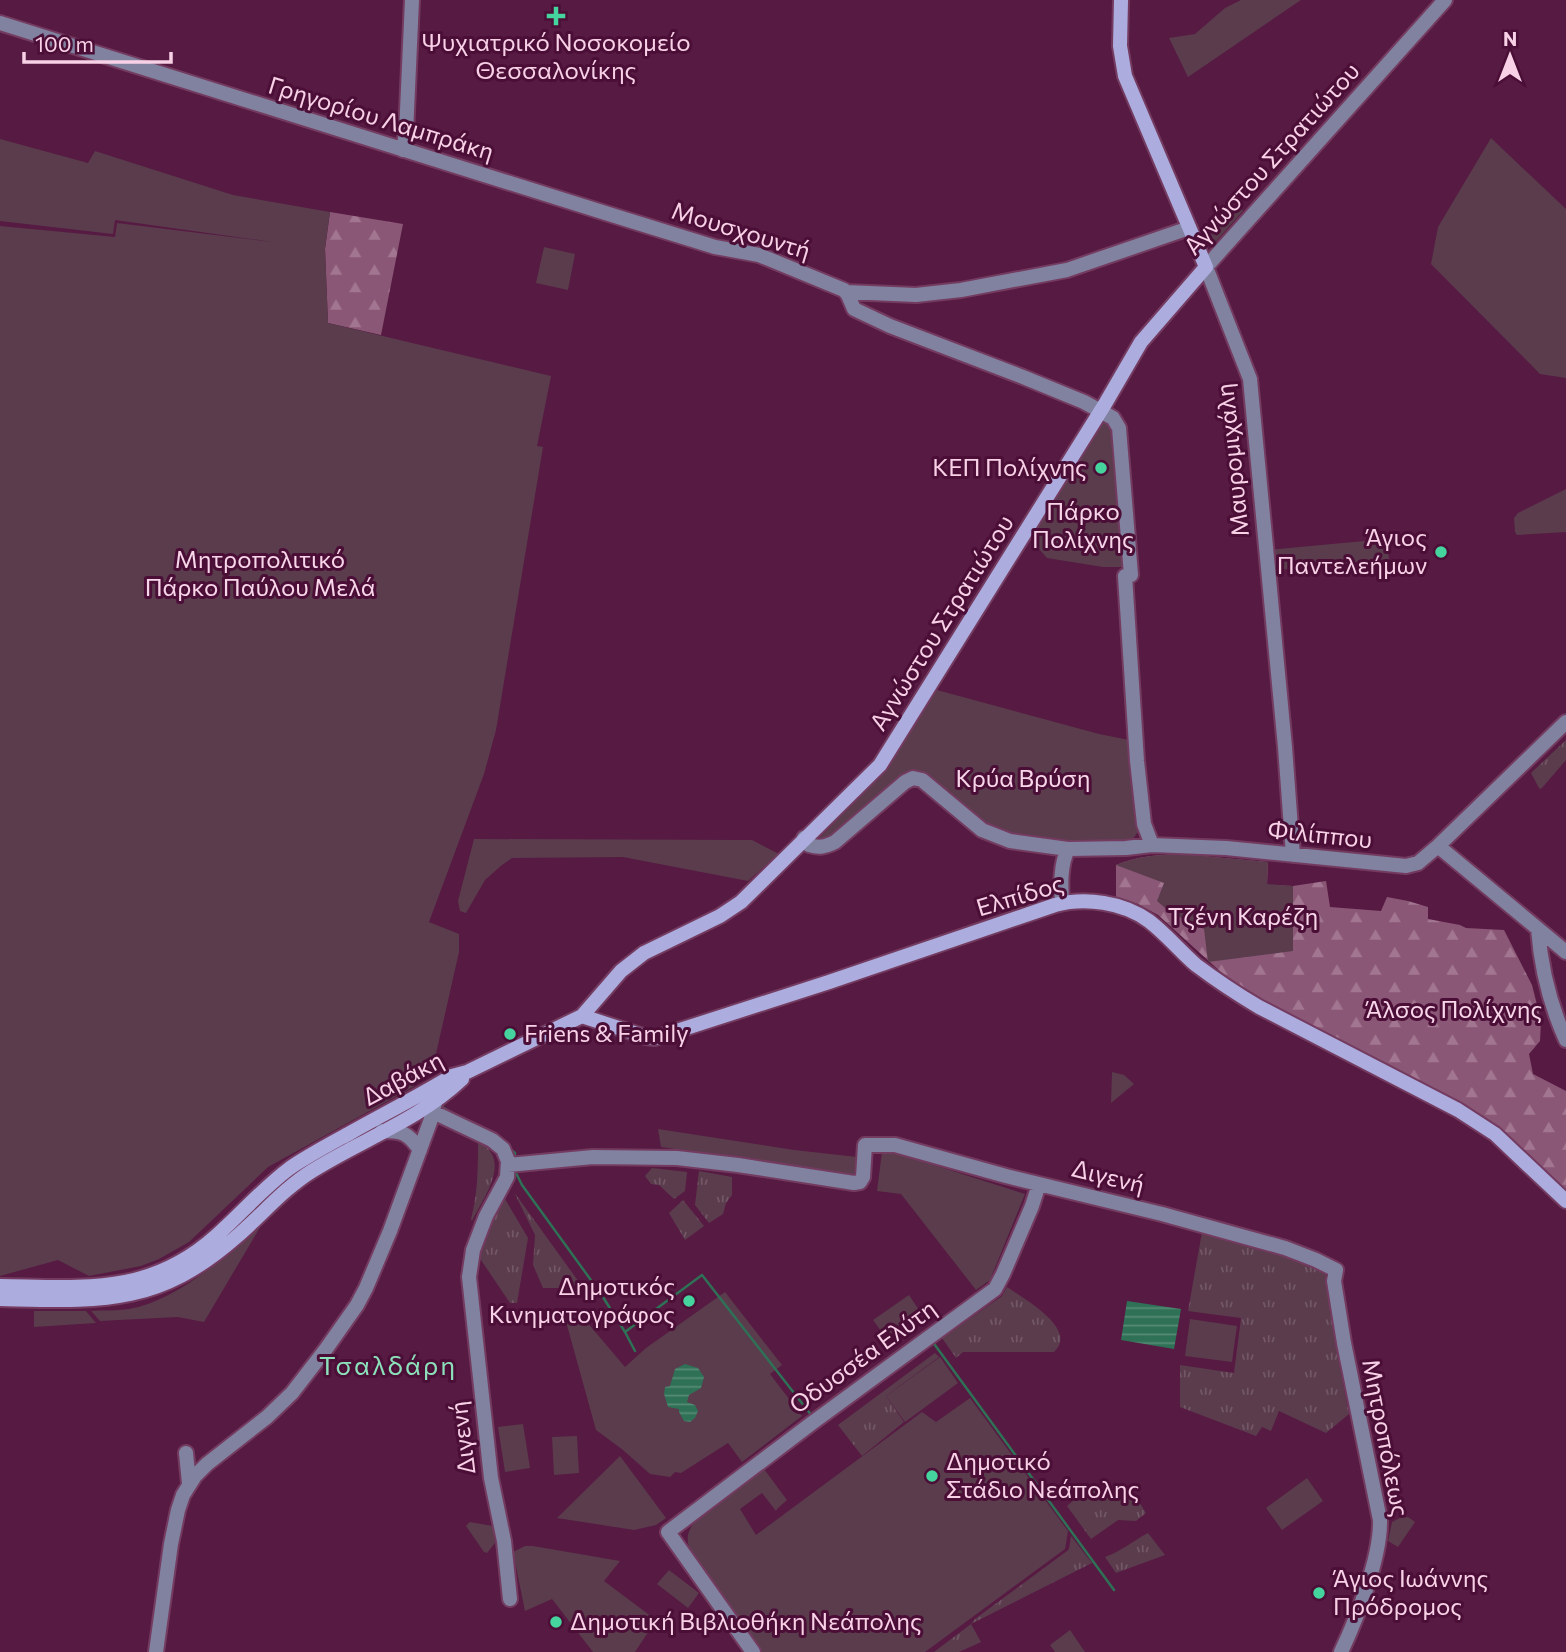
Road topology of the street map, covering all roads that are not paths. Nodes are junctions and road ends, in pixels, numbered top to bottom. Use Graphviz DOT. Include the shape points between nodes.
graph roads {
  1 [pos="412,0"];
  2 [pos="1121,0"];
  3 [pos="1445,0"];
  4 [pos="0,23"];
  5 [pos="403,150"];
  6 [pos="547,195"];
  7 [pos="1189,228"];
  8 [pos="1206,267"];
  9 [pos="846,292"];
  10 [pos="1100,411"];
  11 [pos="1566,722"];
  12 [pos="1144,824"];
  13 [pos="804,838"];
  14 [pos="1152,845"];
  15 [pos="1438,846"];
  16 [pos="1126,848"];
  17 [pos="1068,849"];
  18 [pos="1293,855"];
  19 [pos="1062,903"];
  20 [pos="1538,929"];
  21 [pos="1566,952"];
  22 [pos="582,1016"];
  23 [pos="1566,1040"];
  24 [pos="467,1072"];
  25 [pos="440,1083"];
  26 [pos="434,1106"];
  27 [pos="382,1131"];
  28 [pos="420,1150"];
  29 [pos="508,1165"];
  30 [pos="1039,1184"];
  31 [pos="1566,1201"];
  32 [pos="1336,1270"];
  33 [pos="0,1286"];
  34 [pos="0,1299"];
  35 [pos="186,1453"];
  36 [pos="190,1483"];
  37 [pos="510,1599"];
  38 [pos="156,1652"];
  39 [pos="753,1652"];
  40 [pos="1341,1652"];
  1 -- 5 [label="street"];
  2 -- 7 [label="main road, Μαυρομιχάλη" via="1125,76"];
  3 -- 8 [label="street, Αγνώστου Στρατιώτου"];
  4 -- 5 [label="street, Γρηγορίου Λαμπράκη"];
  5 -- 6 [label="street, Γρηγορίου Λαμπράκη"];
  6 -- 9 [label="street, Μουσχουντή" via="715,247 760,256"];
  7 -- 8 [label="main road, Μαυρομιχάλη"];
  7 -- 9 [label="street" via="1067,270 961,290 916,295"];
  8 -- 10 [label="main road, Αγνώστου Στρατιώτου" via="1144,338"];
  8 -- 18 [label="street, Μαυρομιχάλη" via="1250,379"];
  9 -- 10 [label="street, Μουσχουντή" via="854,309 890,326"];
  10 -- 12 [label="street" via="1116,422 1120,432 1133,707"];
  10 -- 13 [label="main road, Αγνώστου Στρατιώτου" via="880,765"];
  11 -- 15 [label="street, Φιλίππου"];
  12 -- 14 [label="street"];
  12 -- 16 [label="street"];
  13 -- 17 [label="street, Φιλίππου" via="809,845 823,847 835,842 905,782 918,778 982,830 1010,841"];
  13 -- 22 [label="main road, Αγνώστου Στρατιώτου" via="730,910 633,960"];
  14 -- 16 [label="street, Φιλίππου"];
  14 -- 18 [label="street, Φιλίππου"];
  15 -- 18 [label="street, Φιλίππου" via="1409,867"];
  15 -- 20 [label="street"];
  16 -- 17 [label="street, Φιλίππου"];
  17 -- 19 [label="street" via="1063,859"];
  19 -- 22 [label="main road, Ελπίδος" via="655,1038"];
  19 -- 31 [label="main road, Ελπίδος" via="1101,903 1143,917 1196,964 1269,1013 1458,1110 1495,1135"];
  20 -- 21 [label="street"];
  20 -- 23 [label="street" via="1551,1001"];
  22 -- 24 [label="main road, Αγνώστου Στρατιώτου"];
  24 -- 25 [label="main road, Δαβάκη"];
  24 -- 26 [label="main road, Δαβάκη"];
  25 -- 26 [label="street"];
  25 -- 33 [label="main road, Δαβάκη" via="290,1168 215,1237 173,1267 105,1285"];
  26 -- 27 [label="main road, Δαβάκη"];
  26 -- 28 [label="street"];
  26 -- 29 [label="street" via="492,1140 503,1149"];
  27 -- 28 [label="street" via="406,1134"];
  27 -- 34 [label="main road, Δαβάκη" via="295,1182 216,1254 172,1281 110,1298"];
  28 -- 36 [label="street" via="376,1266 348,1319 284,1402"];
  29 -- 30 [label="street, Διγενή" via="593,1157 667,1157 854,1183 863,1177 865,1145 895,1145"];
  29 -- 37 [label="street, Διγενή" via="506,1180 477,1237 469,1270 491,1478"];
  30 -- 32 [label="street, Διγενή" via="1284,1248"];
  30 -- 39 [label="street, Οδυσσέα Ελύτη" via="995,1289 668,1532"];
  32 -- 40 [label="street, Μητροπόλεως" via="1344,1343 1380,1520 1374,1559"];
  35 -- 36 [label="street"];
  36 -- 38 [label="street" via="174,1527"];
}
